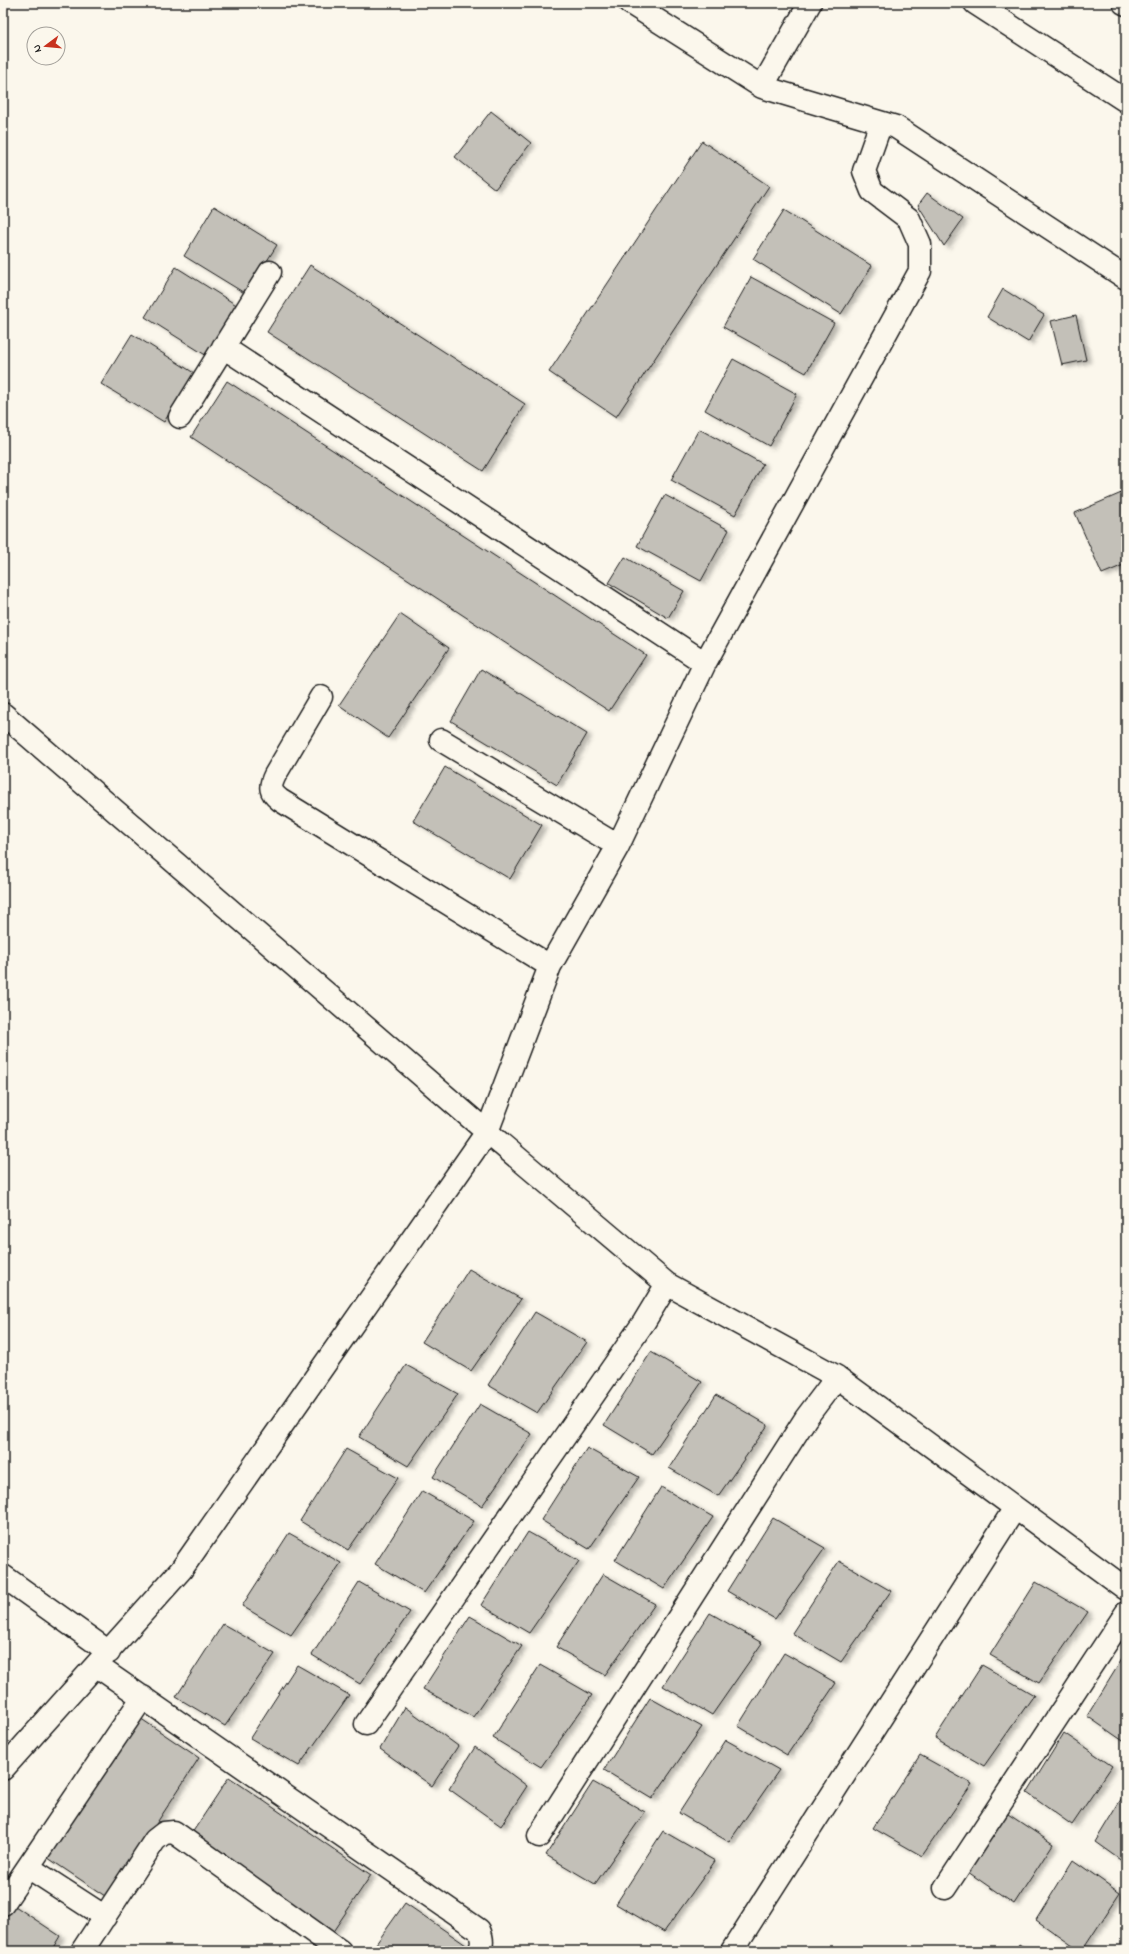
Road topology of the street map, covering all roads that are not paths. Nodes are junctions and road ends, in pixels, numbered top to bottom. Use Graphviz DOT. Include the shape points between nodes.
graph roads {
  1 [pos="630,3"];
  2 [pos="810,3"];
  3 [pos="975,3"];
  4 [pos="762,87"];
  5 [pos="1126,101"];
  6 [pos="881,123"];
  7 [pos="270,272"];
  8 [pos="1126,278"];
  9 [pos="223,347"];
  10 [pos="180,416"];
  11 [pos="705,663"];
  12 [pos="322,697"];
  13 [pos="3,714"];
  14 [pos="441,740"];
  15 [pos="618,846"];
  16 [pos="550,966"];
  17 [pos="486,1132"];
  18 [pos="667,1284"];
  19 [pos="837,1377"];
  20 [pos="1015,1508"];
  21 [pos="3,1576"];
  22 [pos="1126,1589"];
  23 [pos="1126,1613"];
  24 [pos="103,1659"];
  25 [pos="143,1697"];
  26 [pos="366,1724"];
  27 [pos="3,1769"];
  28 [pos="539,1836"];
  29 [pos="28,1867"];
  30 [pos="945,1888"];
  31 [pos="3,1904"];
  32 [pos="105,1917"];
  33 [pos="82,1951"];
  34 [pos="340,1951"];
  35 [pos="479,1951"];
  36 [pos="732,1951"];
  1 -- 4 [label="street"];
  2 -- 4 [label="street"];
  3 -- 5 [label="street"];
  4 -- 6 [label="street"];
  6 -- 8 [label="street" via="896,127"];
  6 -- 11 [label="street" via="864,171 872,191 909,219 920,244 920,271"];
  7 -- 9 [label="street"];
  9 -- 10 [label="street"];
  9 -- 11 [label="street"];
  11 -- 15 [label="street"];
  12 -- 16 [label="street" via="275,776 270,786 272,794"];
  13 -- 17 [label="street"];
  14 -- 15 [label="street"];
  15 -- 16 [label="street"];
  16 -- 17 [label="street"];
  17 -- 18 [label="street"];
  17 -- 24 [label="street" via="181,1570"];
  18 -- 19 [label="street"];
  18 -- 26 [label="street" via="639,1329"];
  19 -- 20 [label="street"];
  19 -- 28 [label="street" via="806,1418"];
  20 -- 22 [label="street"];
  20 -- 36 [label="street"];
  21 -- 24 [label="street"];
  23 -- 30 [label="street"];
  24 -- 25 [label="street"];
  24 -- 27 [label="street"];
  25 -- 29 [label="street"];
  25 -- 35 [label="street" via="479,1930 482,1937 482,1948"];
  29 -- 31 [label="street"];
  29 -- 32 [label="street"];
  32 -- 33 [label="street"];
  32 -- 34 [label="street" via="155,1840 164,1833 174,1832"];
}
